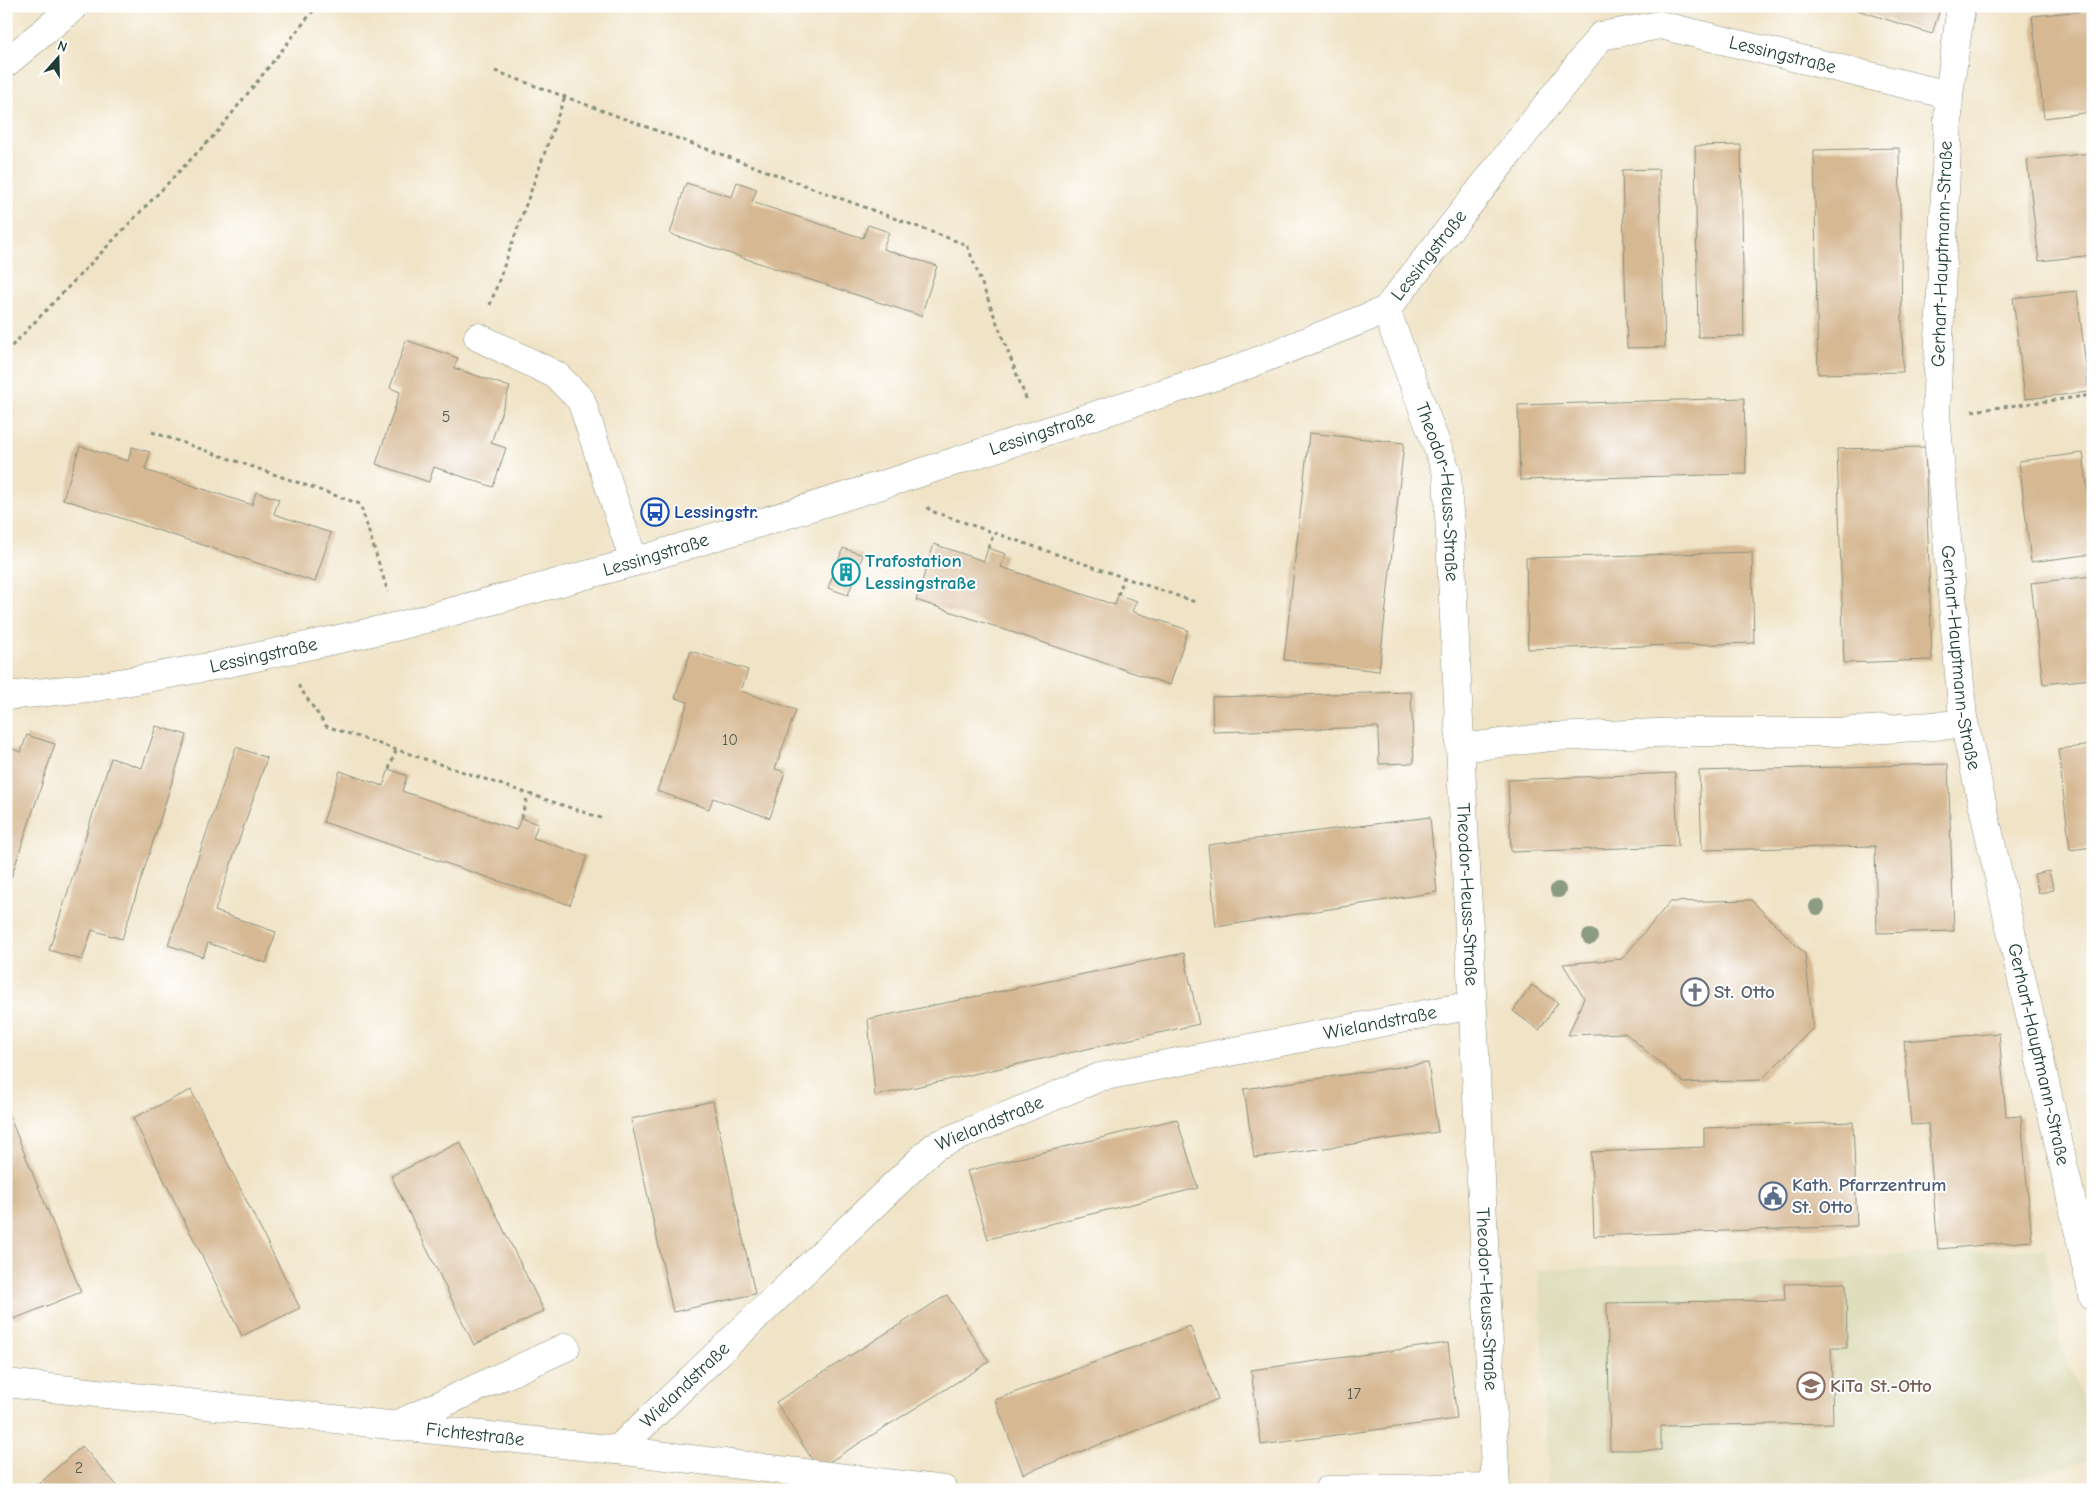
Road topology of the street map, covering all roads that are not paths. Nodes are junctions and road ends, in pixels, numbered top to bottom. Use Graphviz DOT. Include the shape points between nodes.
graph roads {
  1 [pos="75,6"];
  2 [pos="1961,6"];
  3 [pos="6,64"];
  4 [pos="1949,95"];
  5 [pos="1386,310"];
  6 [pos="478,336"];
  7 [pos="634,562"];
  8 [pos="6,696"];
  9 [pos="1964,724"];
  10 [pos="1461,748"];
  11 [pos="1472,1006"];
  12 [pos="2093,1296"];
  13 [pos="566,1347"];
  14 [pos="6,1383"];
  15 [pos="394,1426"];
  16 [pos="617,1450"];
  17 [pos="1496,1488"];
  18 [pos="944,1490"];
  19 [pos="1328,1490"];
  1 -- 3 [label="street"];
  2 -- 4 [label="street, Gerhart-Hauptmann-Straße"];
  4 -- 5 [label="street, Lessingstraße" via="1660,25 1601,36"];
  4 -- 9 [label="street, Gerhart-Hauptmann-Straße" via="1936,415"];
  5 -- 7 [label="street, Lessingstraße" via="1237,369"];
  5 -- 10 [label="street, Theodor-Heuss-Straße" via="1447,473"];
  6 -- 7 [label="street" via="556,375 581,400"];
  7 -- 8 [label="street, Lessingstraße" via="399,626 214,666 97,687"];
  9 -- 10 [label="street" via="1838,732 1684,732 1550,737"];
  9 -- 12 [label="street, Gerhart-Hauptmann-Straße"];
  10 -- 11 [label="street, Theodor-Heuss-Straße"];
  11 -- 16 [label="street, Wielandstraße" via="1100,1077 935,1146"];
  11 -- 17 [label="street, Theodor-Heuss-Straße"];
  13 -- 15 [label="street"];
  14 -- 15 [label="street, Fichtestraße"];
  15 -- 16 [label="street, Fichtestraße"];
  16 -- 18 [label="street, Fichtestraße"];
  17 -- 19 [label="street"];
}
